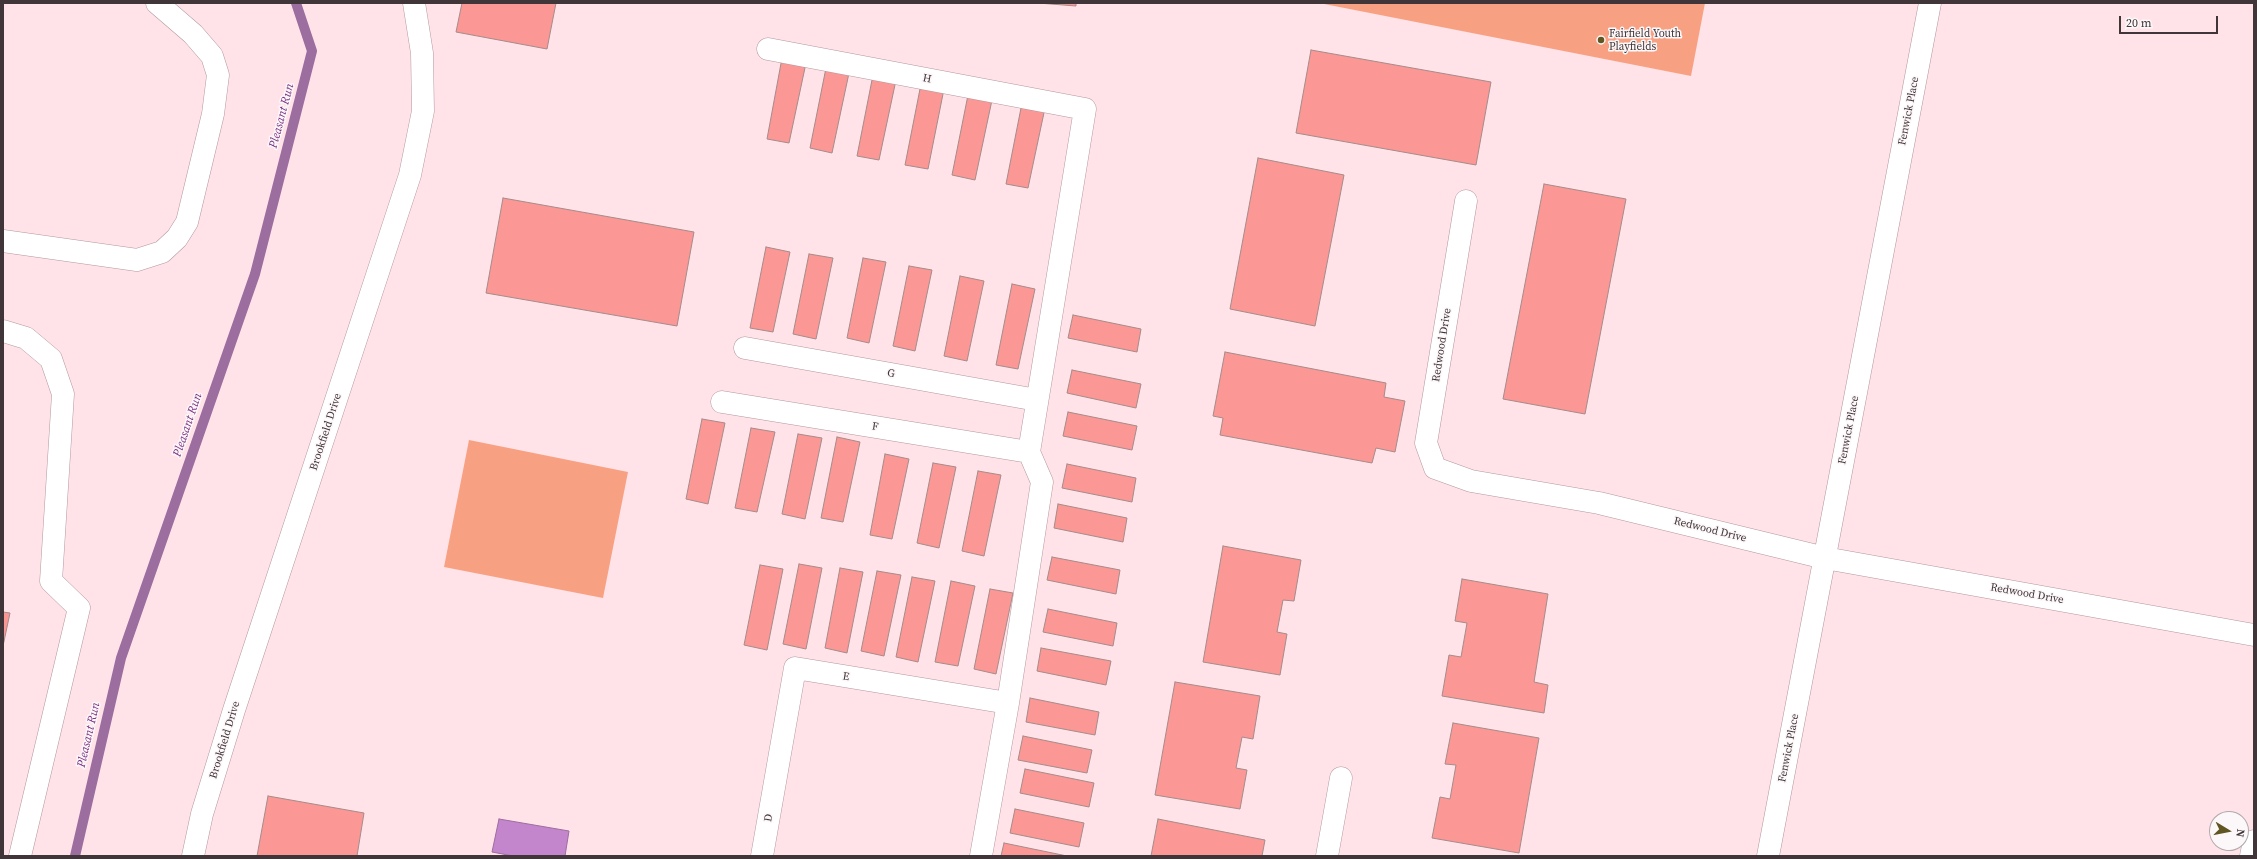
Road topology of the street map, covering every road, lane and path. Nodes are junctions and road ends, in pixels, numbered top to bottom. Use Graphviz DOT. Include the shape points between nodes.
graph roads {
  1 [pos="156,3"];
  2 [pos="414,3"];
  3 [pos="1930,3"];
  4 [pos="768,49"];
  5 [pos="1466,201"];
  6 [pos="3,241"];
  7 [pos="3,331"];
  8 [pos="745,348"];
  9 [pos="1037,400"];
  10 [pos="722,402"];
  11 [pos="1029,452"];
  12 [pos="1825,558"];
  13 [pos="2254,635"];
  14 [pos="1008,702"];
  15 [pos="1341,778"];
  16 [pos="775,780"];
  17 [pos="2254,841"];
  18 [pos="20,856"];
  19 [pos="193,856"];
  20 [pos="762,856"];
  21 [pos="981,856"];
  22 [pos="1327,856"];
  23 [pos="1768,856"];
  24 [pos="2251,856"];
  1 -- 6 [label="street" via="193,34 212,56 218,75 213,114 187,222 177,238 162,252 137,260"];
  2 -- 19 [label="street, Brookfield Drive" via="422,53 423,111 410,175 234,710 202,814"];
  3 -- 12 [label="street, Fenwick Place"];
  4 -- 9 [label="street, H" via="1085,109"];
  5 -- 12 [label="street, Redwood Drive" via="1426,443 1435,468 1471,481 1599,503"];
  7 -- 18 [label="street" via="26,338 51,359 63,394 51,581 79,608"];
  8 -- 9 [label="street, G"];
  9 -- 11 [label="street"];
  10 -- 11 [label="street, F"];
  11 -- 14 [label="street" via="1042,482"];
  12 -- 13 [label="street, Redwood Drive"];
  12 -- 23 [label="street, Fenwick Place"];
  14 -- 16 [label="street, E" via="795,668"];
  14 -- 21 [label="street"];
  15 -- 22 [label="street"];
  16 -- 20 [label="street, D"];
  17 -- 24 [label="street"];
}
